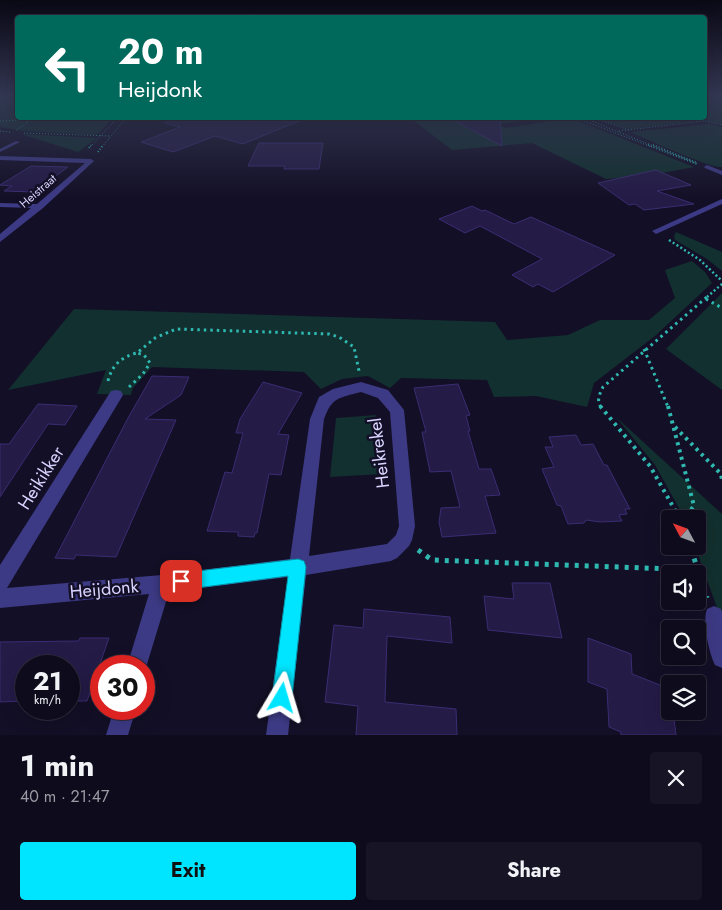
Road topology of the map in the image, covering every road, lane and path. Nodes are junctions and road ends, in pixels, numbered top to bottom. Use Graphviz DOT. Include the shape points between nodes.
graph roads {
  1 [pos="105,130"];
  2 [pos="115,130"];
  3 [pos="608,130"];
  4 [pos="626,130"];
  5 [pos="0,131"];
  6 [pos="618,131"];
  7 [pos="14,132"];
  8 [pos="110,136"];
  9 [pos="99,137"];
  10 [pos="18,142"];
  11 [pos="0,152"];
  12 [pos="0,158"];
  13 [pos="91,160"];
  14 [pos="707,167"];
  15 [pos="722,173"];
  16 [pos="722,201"];
  17 [pos="0,204"];
  18 [pos="40,206"];
  19 [pos="0,226"];
  20 [pos="15,226"];
  21 [pos="656,231"];
  22 [pos="0,238"];
  23 [pos="722,283"];
  24 [pos="706,299"];
  25 [pos="722,308"];
  26 [pos="644,349"];
  27 [pos="137,353"];
  28 [pos="361,387"];
  29 [pos="116,395"];
  30 [pos="673,426"];
  31 [pos="722,480"];
  32 [pos="677,510"];
  33 [pos="690,510"];
  34 [pos="403,540"];
  35 [pos="298,567"];
  36 [pos="661,569"];
  37 [pos="0,582"];
  38 [pos="162,584"];
  39 [pos="706,593"];
  40 [pos="0,598"];
  41 [pos="714,616"];
  42 [pos="140,655"];
  43 [pos="722,658"];
  44 [pos="122,720"];
  45 [pos="117,735"];
  46 [pos="277,735"];
  1 -- 9 [label="path"];
  2 -- 8 [label="path"];
  3 -- 14 [label="path"];
  4 -- 6 [label="path"];
  5 -- 7 [label="path"];
  6 -- 14 [label="path"];
  7 -- 9 [label="path"];
  8 -- 9 [label="path"];
  8 -- 13 [label="path"];
  9 -- 13 [label="path" via="84,154"];
  10 -- 11 [label="lane"];
  12 -- 13 [label="street"];
  13 -- 18 [label="street, Heistraat"];
  14 -- 15 [label="street"];
  16 -- 21 [label="street"];
  17 -- 18 [label="street"];
  18 -- 20 [label="street, Heistraat"];
  19 -- 20 [label="street"];
  20 -- 22 [label="street, Heistraat"];
  21 -- 23 [label="path" via="700,260"];
  23 -- 24 [label="path"];
  24 -- 25 [label="path"];
  24 -- 26 [label="path"];
  26 -- 30 [label="path" via="666,398"];
  26 -- 32 [label="path" via="603,387 599,405 650,466"];
  27 -- 28 [label="path" via="146,343 176,329 330,334 354,346"];
  27 -- 29 [label="path" via="124,356 113,366 106,387"];
  27 -- 29 [label="path" via="144,355 150,363 133,385"];
  28 -- 34 [label="street, Heikrekel" via="383,394 398,410 407,526"];
  28 -- 35 [label="street" via="338,393 324,401 317,419"];
  29 -- 37 [label="street, Heikikker"];
  30 -- 31 [label="path" via="720,474"];
  30 -- 33 [label="path" via="694,506"];
  34 -- 35 [label="street" via="391,552"];
  34 -- 36 [label="path" via="432,560"];
  35 -- 38 [label="street, Heijdonk"];
  35 -- 46 [label="street"];
  38 -- 40 [label="street, Heijdonk"];
  38 -- 42 [label="street"];
  39 -- 41 [label="path"];
  41 -- 43 [label="street"];
  44 -- 45 [label="street"];
}
